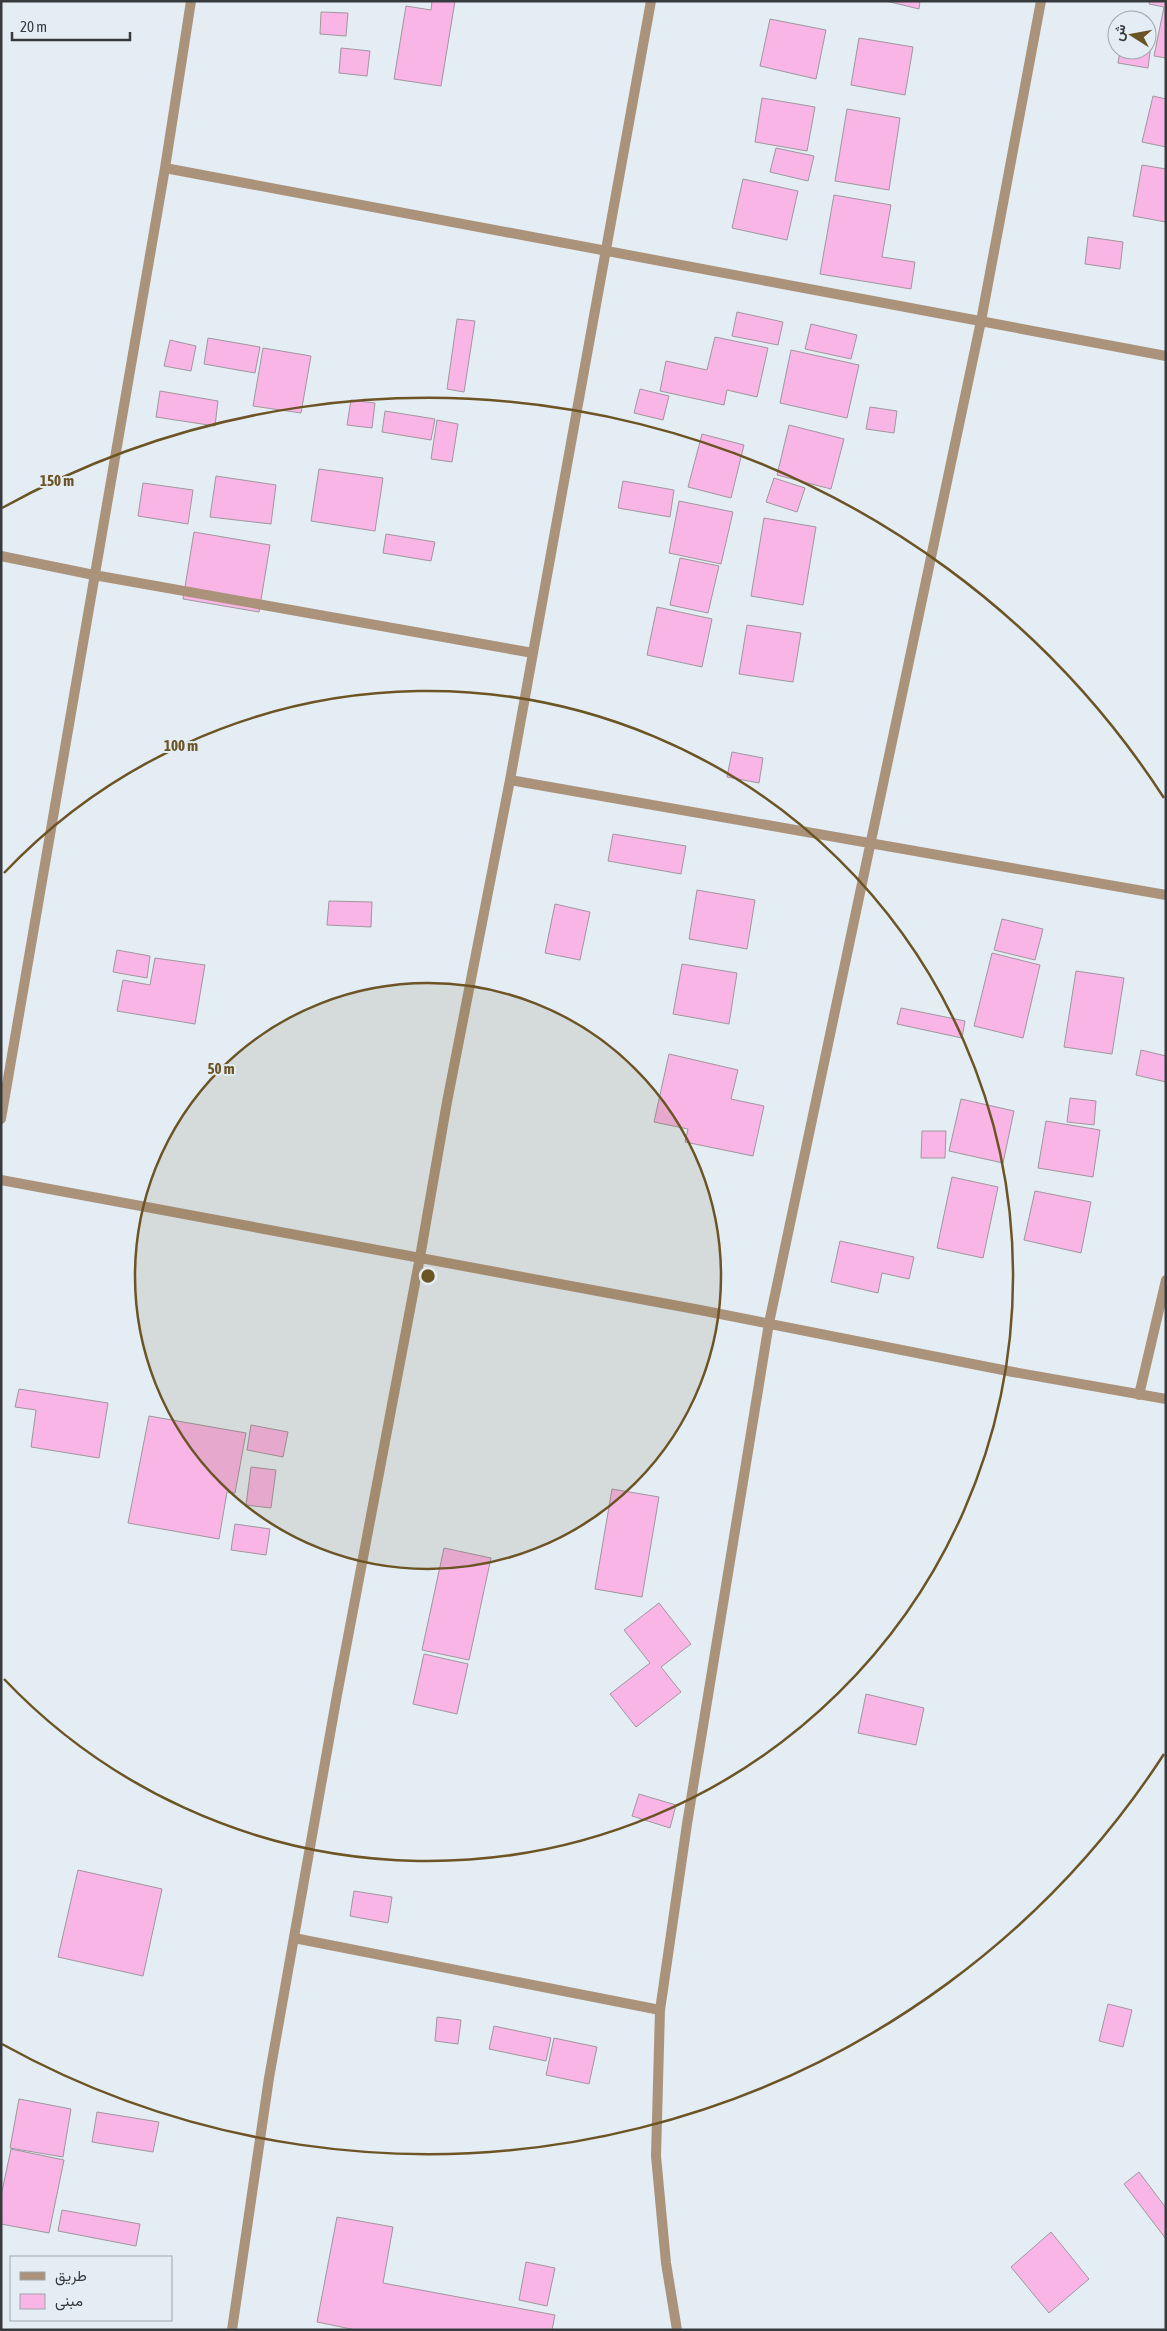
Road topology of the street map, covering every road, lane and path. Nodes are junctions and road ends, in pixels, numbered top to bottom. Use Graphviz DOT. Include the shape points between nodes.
graph roads {
  1 [pos="191,1"];
  2 [pos="651,1"];
  3 [pos="1041,1"];
  4 [pos="165,168"];
  5 [pos="606,250"];
  6 [pos="981,321"];
  7 [pos="1166,356"];
  8 [pos="1,556"];
  9 [pos="94,575"];
  10 [pos="533,653"];
  11 [pos="510,780"];
  12 [pos="871,844"];
  13 [pos="1166,895"];
  14 [pos="1,1119"];
  15 [pos="1,1180"];
  16 [pos="420,1257"];
  17 [pos="1166,1280"];
  18 [pos="770,1323"];
  19 [pos="1139,1394"];
  20 [pos="1166,1399"];
  21 [pos="294,1938"];
  22 [pos="660,2010"];
  23 [pos="232,2330"];
  24 [pos="677,2330"];
  1 -- 4 [label="street"];
  2 -- 5 [label="street"];
  3 -- 6 [label="street"];
  4 -- 5 [label="street"];
  4 -- 9 [label="street"];
  5 -- 6 [label="street"];
  5 -- 10 [label="street"];
  6 -- 7 [label="street"];
  6 -- 12 [label="street"];
  8 -- 9 [label="street"];
  9 -- 10 [label="street"];
  9 -- 14 [label="street"];
  10 -- 11 [label="street"];
  11 -- 12 [label="street"];
  11 -- 16 [label="street"];
  12 -- 13 [label="street"];
  12 -- 18 [label="street"];
  15 -- 16 [label="street"];
  16 -- 18 [label="street"];
  16 -- 21 [label="street" via="336,1695"];
  17 -- 19 [label="street"];
  18 -- 19 [label="street"];
  18 -- 22 [label="street"];
  19 -- 20 [label="street"];
  21 -- 22 [label="street"];
  21 -- 23 [label="street" via="269,2078"];
  22 -- 24 [label="street" via="656,2156 666,2263"];
}
